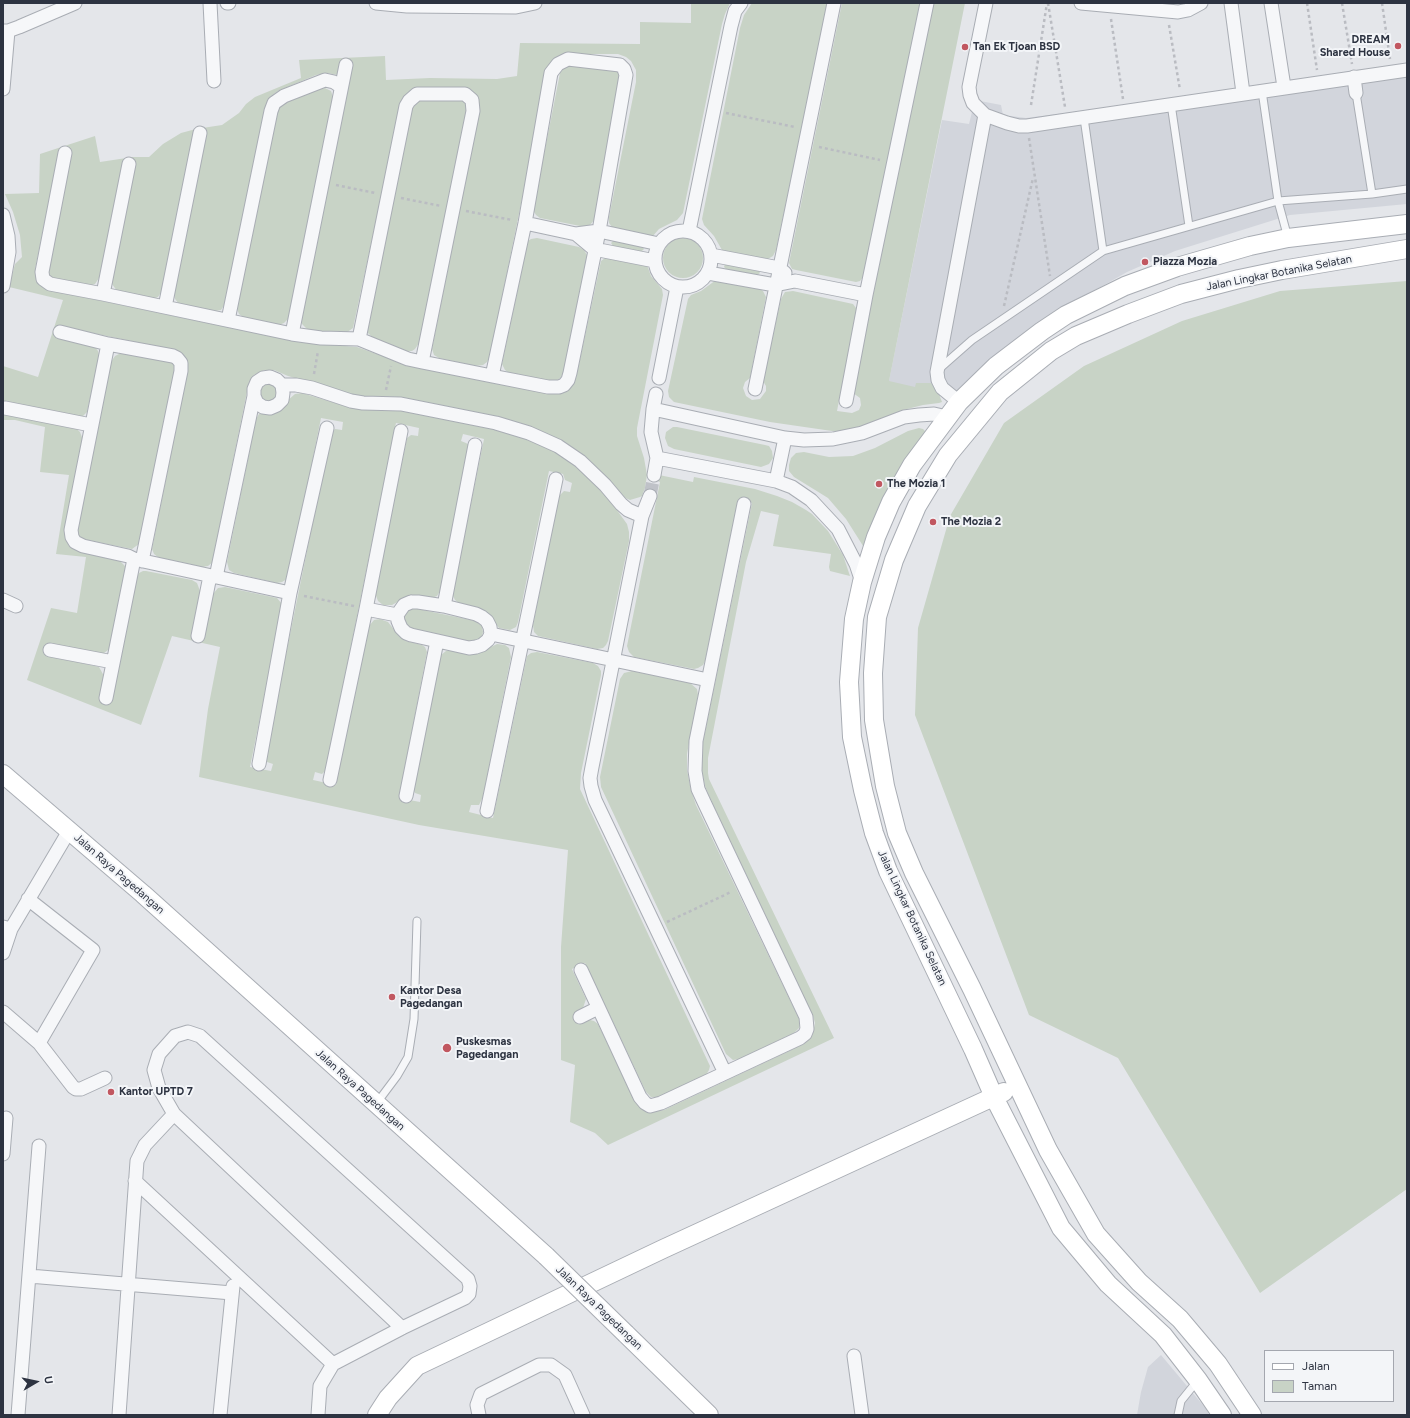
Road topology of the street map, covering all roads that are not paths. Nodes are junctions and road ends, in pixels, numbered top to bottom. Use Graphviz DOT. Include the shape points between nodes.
graph roads {
  1 [pos="75,3"];
  2 [pos="210,3"];
  3 [pos="376,3"];
  4 [pos="535,3"];
  5 [pos="741,3"];
  6 [pos="834,3"];
  7 [pos="927,3"];
  8 [pos="986,3"];
  9 [pos="1081,3"];
  10 [pos="1201,3"];
  11 [pos="1231,3"];
  12 [pos="1271,3"];
  13 [pos="5,31"];
  14 [pos="346,65"];
  15 [pos="1407,70"];
  16 [pos="1354,77"];
  17 [pos="214,80"];
  18 [pos="341,87"];
  19 [pos="1284,87"];
  20 [pos="3,89"];
  21 [pos="1262,91"];
  22 [pos="1243,93"];
  23 [pos="1356,93"];
  24 [pos="1170,104"];
  25 [pos="985,115"];
  26 [pos="1084,118"];
  27 [pos="200,133"];
  28 [pos="65,154"];
  29 [pos="129,164"];
  30 [pos="1407,190"];
  31 [pos="1372,194"];
  32 [pos="1278,201"];
  33 [pos="3,215"];
  34 [pos="525,223"];
  35 [pos="1407,224"];
  36 [pos="1189,226"];
  37 [pos="599,231"];
  38 [pos="689,231"];
  39 [pos="576,234"];
  40 [pos="1288,238"];
  41 [pos="659,244"];
  42 [pos="594,249"];
  43 [pos="1102,250"];
  44 [pos="1407,250"];
  45 [pos="711,255"];
  46 [pos="655,261"];
  47 [pos="779,268"];
  48 [pos="708,273"];
  49 [pos="795,281"];
  50 [pos="775,285"];
  51 [pos="3,286"];
  52 [pos="677,287"];
  53 [pos="103,294"];
  54 [pos="866,295"];
  55 [pos="165,307"];
  56 [pos="1066,315"];
  57 [pos="228,320"];
  58 [pos="60,332"];
  59 [pos="292,334"];
  60 [pos="1076,336"];
  61 [pos="359,339"];
  62 [pos="108,344"];
  63 [pos="422,362"];
  64 [pos="937,372"];
  65 [pos="492,376"];
  66 [pos="659,378"];
  67 [pos="282,385"];
  68 [pos="755,389"];
  69 [pos="656,394"];
  70 [pos="254,396"];
  71 [pos="846,401"];
  72 [pos="959,402"];
  73 [pos="5,408"];
  74 [pos="653,409"];
  75 [pos="947,417"];
  76 [pos="91,425"];
  77 [pos="327,428"];
  78 [pos="401,431"];
  79 [pos="785,438"];
  80 [pos="475,446"];
  81 [pos="657,458"];
  82 [pos="654,475"];
  83 [pos="556,479"];
  84 [pos="776,481"];
  85 [pos="650,496"];
  86 [pos="744,504"];
  87 [pos="642,516"];
  88 [pos="138,560"];
  89 [pos="213,576"];
  90 [pos="862,582"];
  91 [pos="290,593"];
  92 [pos="3,600"];
  93 [pos="16,606"];
  94 [pos="444,606"];
  95 [pos="366,609"];
  96 [pos="397,615"];
  97 [pos="491,634"];
  98 [pos="198,636"];
  99 [pos="437,641"];
  100 [pos="522,641"];
  101 [pos="50,650"];
  102 [pos="613,660"];
  103 [pos="113,662"];
  104 [pos="708,680"];
  105 [pos="106,698"];
  106 [pos="258,764"];
  107 [pos="3,774"];
  108 [pos="330,780"];
  109 [pos="406,796"];
  110 [pos="487,811"];
  111 [pos="69,831"];
  112 [pos="28,900"];
  113 [pos="418,921"];
  114 [pos="7,928"];
  115 [pos="3,953"];
  116 [pos="581,970"];
  117 [pos="598,1008"];
  118 [pos="3,1012"];
  119 [pos="580,1017"];
  120 [pos="39,1043"];
  121 [pos="724,1073"];
  122 [pos="105,1078"];
  123 [pos="1018,1085"];
  124 [pos="994,1097"];
  125 [pos="376,1104"];
  126 [pos="174,1114"];
  127 [pos="6,1118"];
  128 [pos="39,1146"];
  129 [pos="3,1154"];
  130 [pos="135,1181"];
  131 [pos="235,1272"];
  132 [pos="29,1276"];
  133 [pos="128,1285"];
  134 [pos="232,1293"];
  135 [pos="402,1328"];
  136 [pos="854,1356"];
  137 [pos="333,1364"];
  138 [pos="1198,1380"];
  139 [pos="18,1415"];
  140 [pos="119,1415"];
  141 [pos="220,1415"];
  142 [pos="318,1415"];
  143 [pos="377,1415"];
  144 [pos="479,1415"];
  145 [pos="583,1415"];
  146 [pos="709,1415"];
  147 [pos="862,1415"];
  148 [pos="1178,1415"];
  149 [pos="1222,1415"];
  150 [pos="1252,1415"];
  1 -- 13 [label="street"];
  2 -- 17 [label="street"];
  3 -- 4 [label="street" via="407,6 516,6"];
  5 -- 38 [label="street" via="735,11 731,26"];
  6 -- 47 [label="street"];
  7 -- 54 [label="street"];
  8 -- 25 [label="street" via="969,87 973,104"];
  9 -- 10 [label="street" via="1178,12"];
  11 -- 22 [label="street"];
  12 -- 19 [label="street"];
  13 -- 20 [label="street"];
  14 -- 18 [label="street"];
  15 -- 16 [label="street"];
  16 -- 19 [label="street"];
  16 -- 23 [label="street"];
  18 -- 57 [label="street" via="325,80 284,96 274,103"];
  18 -- 59 [label="street"];
  19 -- 21 [label="street"];
  21 -- 22 [label="street"];
  21 -- 32 [label="lane"];
  22 -- 24 [label="street"];
  23 -- 31 [label="lane"];
  24 -- 26 [label="street"];
  24 -- 36 [label="lane"];
  25 -- 26 [label="street" via="1007,123 1027,126"];
  25 -- 64 [label="street"];
  26 -- 43 [label="lane"];
  27 -- 55 [label="street"];
  28 -- 53 [label="street" via="42,276 50,284"];
  29 -- 53 [label="street"];
  30 -- 31 [label="lane"];
  31 -- 32 [label="lane"];
  32 -- 36 [label="lane"];
  32 -- 40 [label="lane"];
  33 -- 51 [label="street" via="9,252"];
  34 -- 37 [label="street" via="551,73 558,64 568,59 620,65 626,75"];
  34 -- 39 [label="street"];
  34 -- 65 [label="street"];
  35 -- 40 [label="street, Jalan Lingkar Botanika Selatan"];
  36 -- 43 [label="lane"];
  37 -- 39 [label="street"];
  37 -- 41 [label="street"];
  37 -- 42 [label="street"];
  38 -- 41 [label="street" via="667,235"];
  38 -- 45 [label="street" via="700,236 708,244"];
  39 -- 42 [label="street"];
  40 -- 56 [label="street, Jalan Lingkar Botanika Selatan" via="1177,267 1125,286"];
  41 -- 46 [label="street"];
  42 -- 46 [label="street"];
  42 -- 65 [label="street" via="570,373 564,385 548,387"];
  43 -- 64 [label="lane" via="972,340"];
  44 -- 60 [label="street, Jalan Lingkar Botanika Selatan" via="1282,270 1181,294"];
  45 -- 47 [label="street"];
  45 -- 48 [label="street"];
  46 -- 52 [label="street" via="658,272 666,282"];
  47 -- 49 [label="street"];
  47 -- 50 [label="street"];
  48 -- 50 [label="street"];
  48 -- 52 [label="street" via="700,282 689,287"];
  49 -- 50 [label="street"];
  49 -- 54 [label="street"];
  50 -- 68 [label="street"];
  52 -- 66 [label="street"];
  53 -- 55 [label="street"];
  54 -- 71 [label="street"];
  55 -- 57 [label="street"];
  56 -- 60 [label="street"];
  56 -- 72 [label="street, Jalan Lingkar Botanika Selatan" via="996,366"];
  57 -- 59 [label="street"];
  58 -- 62 [label="street"];
  59 -- 61 [label="street"];
  60 -- 123 [label="street, Jalan Lingkar Botanika Selatan" via="1052,351 1000,392 940,467 917,506 894,560 877,617 873,665 874,720 885,786 897,833"];
  61 -- 63 [label="street"];
  61 -- 63 [label="street" via="408,101 422,94 465,94 472,100 473,111"];
  62 -- 76 [label="street"];
  62 -- 88 [label="street" via="173,356 181,363"];
  63 -- 65 [label="street"];
  64 -- 72 [label="street" via="942,388"];
  67 -- 70 [label="street" via="277,380 263,378 257,382"];
  67 -- 70 [label="street" via="282,400 270,408 257,403"];
  67 -- 87 [label="street" via="312,388 363,403 401,404 529,433 558,446 580,461 621,504"];
  69 -- 74 [label="street"];
  70 -- 89 [label="street"];
  72 -- 75 [label="street, Jalan Lingkar Botanika Selatan"];
  73 -- 76 [label="street"];
  74 -- 79 [label="street"];
  74 -- 81 [label="street" via="651,432"];
  75 -- 79 [label="street" via="919,414 833,439"];
  75 -- 90 [label="street, Jalan Lingkar Botanika Selatan" via="912,465 891,502 876,537"];
  76 -- 88 [label="street" via="71,530 72,537 83,546"];
  77 -- 91 [label="street"];
  78 -- 95 [label="street"];
  79 -- 84 [label="street"];
  80 -- 94 [label="street"];
  81 -- 82 [label="street"];
  81 -- 84 [label="street"];
  83 -- 100 [label="street"];
  84 -- 90 [label="street" via="811,500 838,529"];
  85 -- 87 [label="street"];
  86 -- 104 [label="street"];
  87 -- 102 [label="street"];
  88 -- 89 [label="street"];
  88 -- 103 [label="street"];
  89 -- 91 [label="street"];
  89 -- 98 [label="street"];
  90 -- 124 [label="street, Jalan Lingkar Botanika Selatan" via="854,619 849,682 852,737 874,833 888,871 974,1049"];
  91 -- 106 [label="street"];
  92 -- 93 [label="street"];
  94 -- 96 [label="street" via="411,602 404,605"];
  94 -- 97 [label="street" via="482,616 487,621"];
  95 -- 96 [label="street"];
  95 -- 108 [label="street"];
  96 -- 99 [label="street" via="401,628 406,633"];
  97 -- 99 [label="street" via="482,645 469,648"];
  97 -- 100 [label="street"];
  99 -- 109 [label="street"];
  100 -- 102 [label="street"];
  100 -- 110 [label="street"];
  101 -- 103 [label="street"];
  102 -- 104 [label="street"];
  102 -- 121 [label="street" via="590,778 591,786 595,800"];
  103 -- 105 [label="street"];
  104 -- 121 [label="street" via="696,741 695,771 698,789 806,1017 807,1029 800,1038"];
  107 -- 111 [label="street, Jalan Raya Pagedangan"];
  111 -- 112 [label="street"];
  111 -- 125 [label="street, Jalan Raya Pagedangan" via="143,894"];
  112 -- 114 [label="street"];
  112 -- 120 [label="street" via="93,950"];
  113 -- 125 [label="lane" via="414,1019 408,1057"];
  114 -- 115 [label="street"];
  116 -- 117 [label="street"];
  117 -- 119 [label="street"];
  117 -- 121 [label="street" via="640,1097 650,1106"];
  118 -- 120 [label="street"];
  120 -- 122 [label="street" via="76,1089"];
  123 -- 124 [label="street"];
  123 -- 150 [label="street, Jalan Lingkar Botanika Selatan" via="1048,1150 1096,1234 1139,1282 1180,1319 1218,1364"];
  124 -- 138 [label="street, Jalan Lingkar Botanika Selatan" via="1061,1228 1108,1284 1163,1335"];
  124 -- 143 [label="street" via="662,1249 417,1366 388,1398"];
  125 -- 146 [label="street, Jalan Raya Pagedangan, bridge" via="546,1256"];
  126 -- 130 [label="street" via="145,1145 137,1161"];
  126 -- 135 [label="street"];
  126 -- 135 [label="street" via="159,1088 154,1070 159,1054 175,1036 188,1032 200,1036 468,1279 469,1294 465,1298"];
  127 -- 129 [label="street"];
  128 -- 132 [label="street"];
  130 -- 131 [label="street"];
  130 -- 133 [label="street"];
  131 -- 134 [label="street"];
  131 -- 137 [label="street"];
  132 -- 133 [label="street"];
  132 -- 139 [label="street"];
  133 -- 134 [label="street"];
  133 -- 140 [label="street"];
  134 -- 141 [label="street"];
  135 -- 137 [label="street"];
  136 -- 147 [label="street"];
  137 -- 142 [label="street" via="320,1386"];
  138 -- 148 [label="lane" via="1181,1402"];
  138 -- 149 [label="street, Jalan Lingkar Botanika Selatan"];
  144 -- 145 [label="street" via="477,1405 481,1394 539,1365 551,1366 565,1375"];
}
